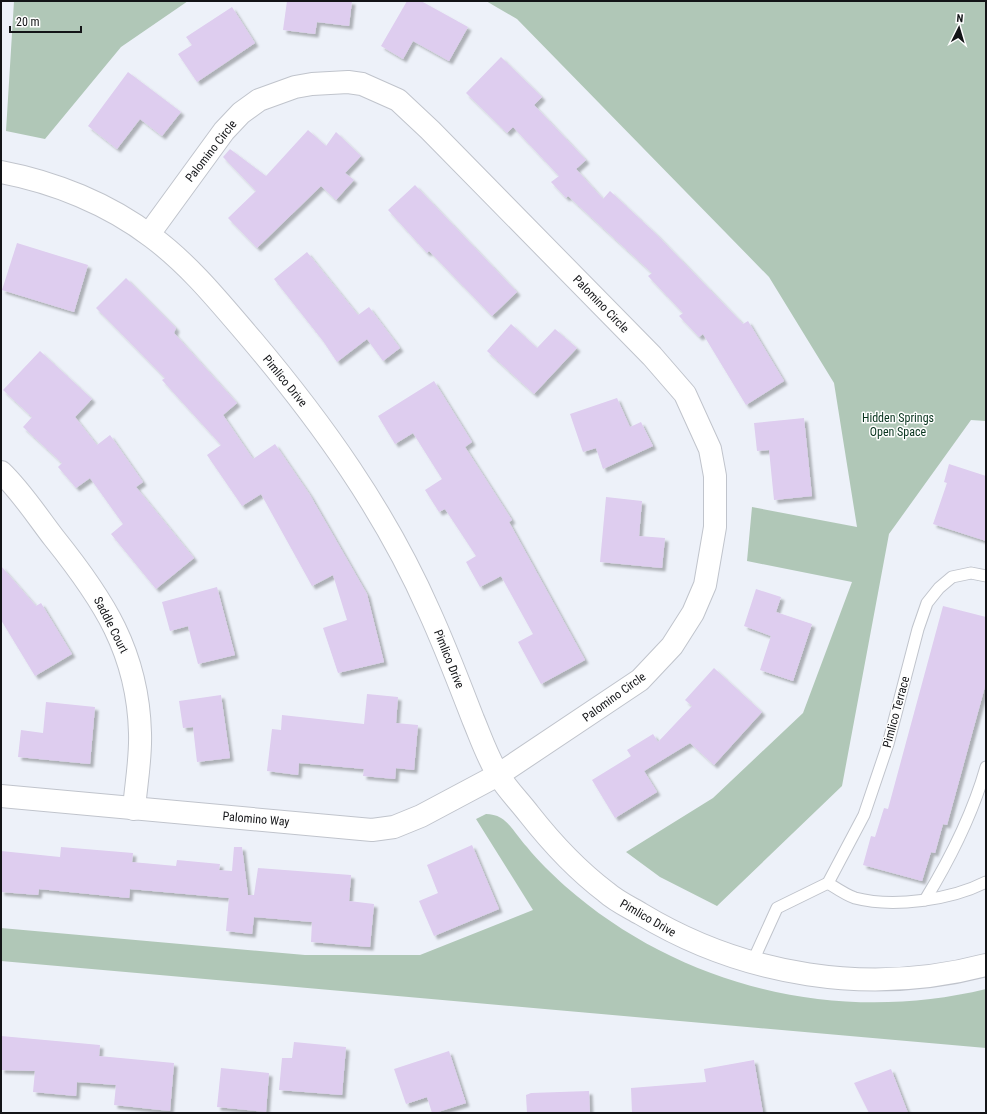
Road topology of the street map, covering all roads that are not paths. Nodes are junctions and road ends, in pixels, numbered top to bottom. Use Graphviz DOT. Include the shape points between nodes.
graph roads {
  1 [pos="1,172"];
  2 [pos="149,234"];
  3 [pos="1,472"];
  4 [pos="986,576"];
  5 [pos="986,767"];
  6 [pos="498,775"];
  7 [pos="983,786"];
  8 [pos="1,796"];
  9 [pos="134,809"];
  10 [pos="986,882"];
  11 [pos="828,883"];
  12 [pos="925,900"];
  13 [pos="752,963"];
  14 [pos="986,965"];
  1 -- 2 [label="street, Pimlico Drive" via="52,185 84,198"];
  2 -- 6 [label="street, Pimlico Drive" via="208,288 286,382 348,464 411,572"];
  2 -- 6 [label="street, Palomino Circle" via="224,131 259,100 295,87 312,84 362,84 398,100 430,130 652,356 685,394 710,449 715,476 715,527 705,585 693,613 672,646 640,680"];
  3 -- 9 [label="street, Saddle Court" via="86,578 112,621 130,664 140,734"];
  4 -- 11 [label="lane, Pimlico Terrace" via="971,574 952,577 926,603 888,744 864,815"];
  5 -- 7 [label="lane"];
  6 -- 9 [label="street, Palomino Way" via="421,816 394,826 372,830"];
  6 -- 13 [label="street, Pimlico Drive" via="548,838 606,893 673,933 722,954"];
  7 -- 12 [label="lane" via="945,867"];
  8 -- 9 [label="street, Palomino Way"];
  10 -- 12 [label="lane" via="958,894"];
  11 -- 12 [label="lane" via="854,898 890,902"];
  11 -- 13 [label="lane" via="777,908"];
  13 -- 14 [label="street, Pimlico Drive" via="812,976 869,980 919,977"];
}
